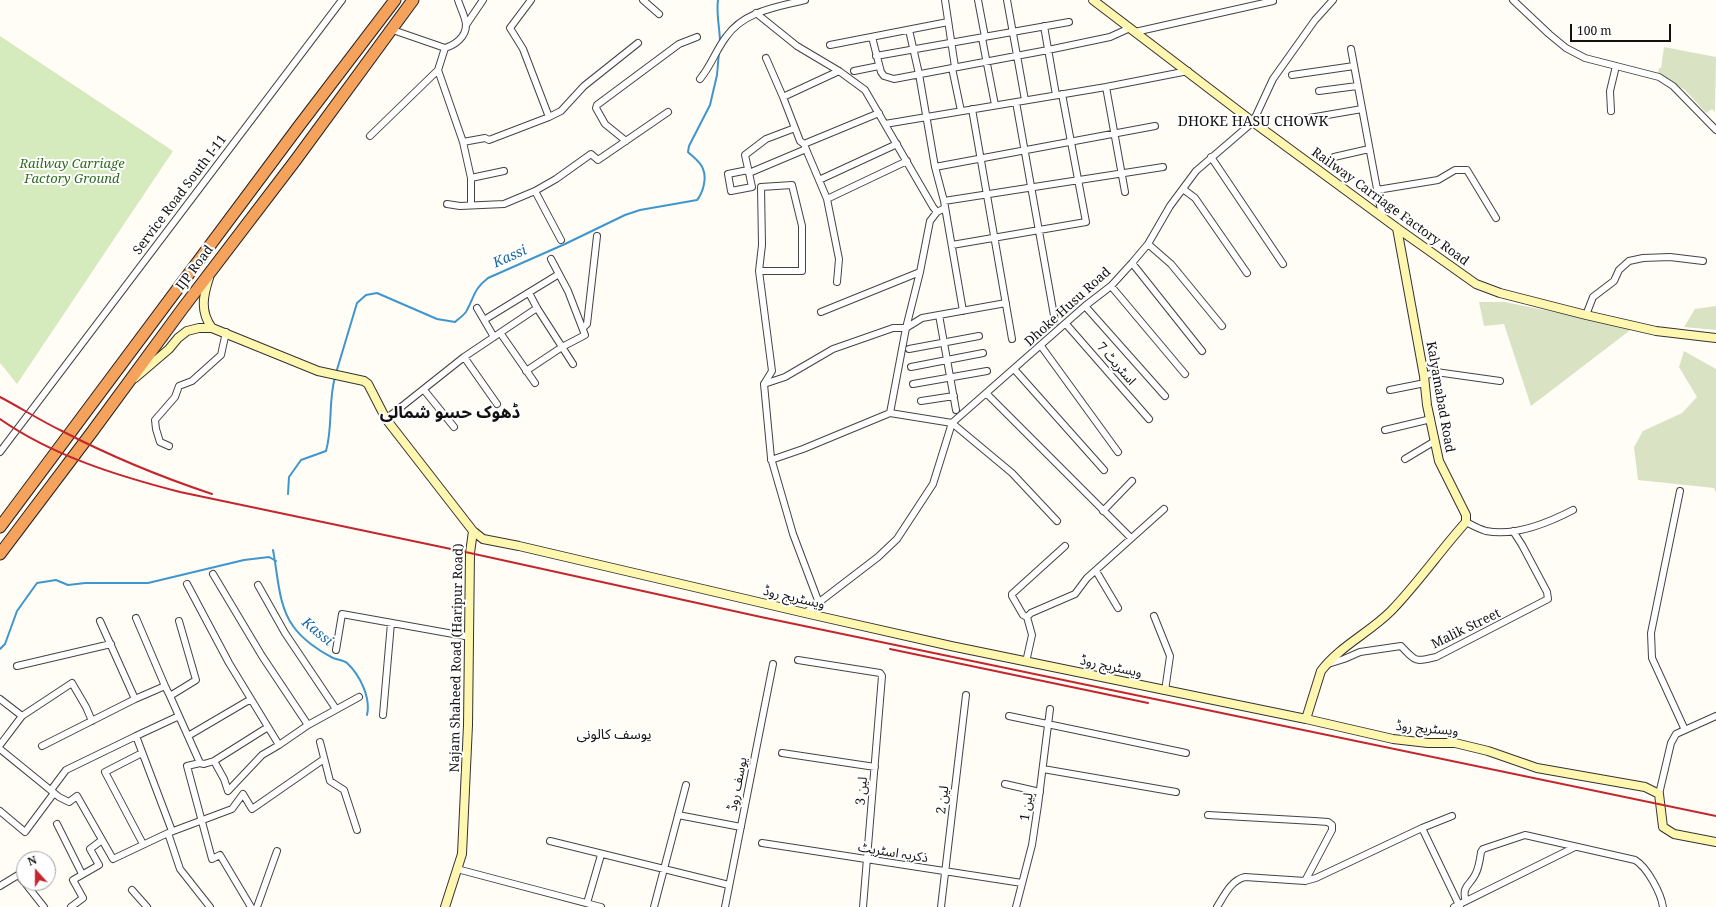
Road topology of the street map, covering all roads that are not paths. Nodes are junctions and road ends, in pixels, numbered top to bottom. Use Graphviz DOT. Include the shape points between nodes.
graph roads {
  1 [pos="342,0"];
  2 [pos="395,0"];
  3 [pos="413,0"];
  4 [pos="458,0"];
  5 [pos="483,0"];
  6 [pos="531,0"];
  7 [pos="643,0"];
  8 [pos="805,0"];
  9 [pos="944,0"];
  10 [pos="978,0"];
  11 [pos="1007,0"];
  12 [pos="1093,0"];
  13 [pos="1333,0"];
  14 [pos="1514,0"];
  15 [pos="1273,1"];
  16 [pos="756,12"];
  17 [pos="659,14"];
  18 [pos="948,22"];
  19 [pos="1069,22"];
  20 [pos="466,25"];
  21 [pos="1044,26"];
  22 [pos="390,30"];
  23 [pos="909,30"];
  24 [pos="1132,30"];
  25 [pos="1012,32"];
  26 [pos="697,37"];
  27 [pos="872,37"];
  28 [pos="983,37"];
  29 [pos="638,43"];
  30 [pos="951,43"];
  31 [pos="830,45"];
  32 [pos="445,48"];
  33 [pos="1351,49"];
  34 [pos="913,50"];
  35 [pos="1048,50"];
  36 [pos="876,56"];
  37 [pos="1017,56"];
  38 [pos="766,58"];
  39 [pos="986,62"];
  40 [pos="879,66"];
  41 [pos="1354,66"];
  42 [pos="1616,66"];
  43 [pos="954,68"];
  44 [pos="438,70"];
  45 [pos="839,71"];
  46 [pos="854,71"];
  47 [pos="1188,71"];
  48 [pos="919,74"];
  49 [pos="1292,76"];
  50 [pos="700,79"];
  51 [pos="1357,86"];
  52 [pos="1106,87"];
  53 [pos="1320,92"];
  54 [pos="1059,95"];
  55 [pos="783,97"];
  56 [pos="1026,100"];
  57 [pos="1016,102"];
  58 [pos="995,105"];
  59 [pos="972,109"];
  60 [pos="1362,109"];
  61 [pos="961,111"];
  62 [pos="1611,111"];
  63 [pos="668,112"];
  64 [pos="879,113"];
  65 [pos="548,114"];
  66 [pos="926,117"];
  67 [pos="1292,121"];
  68 [pos="1253,122"];
  69 [pos="886,124"];
  70 [pos="299,126"];
  71 [pos="1155,126"];
  72 [pos="795,128"];
  73 [pos="1716,130"];
  74 [pos="1114,134"];
  75 [pos="370,136"];
  76 [pos="312,137"];
  77 [pos="626,140"];
  78 [pos="463,142"];
  79 [pos="1071,142"];
  80 [pos="897,144"];
  81 [pos="805,146"];
  82 [pos="1025,150"];
  83 [pos="1369,150"];
  84 [pos="1211,157"];
  85 [pos="1334,157"];
  86 [pos="980,158"];
  87 [pos="907,161"];
  88 [pos="935,166"];
  89 [pos="1163,167"];
  90 [pos="504,172"];
  91 [pos="1122,174"];
  92 [pos="471,178"];
  93 [pos="819,180"];
  94 [pos="1078,180"];
  95 [pos="1032,188"];
  96 [pos="1183,188"];
  97 [pos="1377,190"];
  98 [pos="535,191"];
  99 [pos="1125,192"];
  100 [pos="986,195"];
  101 [pos="827,199"];
  102 [pos="944,202"];
  103 [pos="447,204"];
  104 [pos="471,205"];
  105 [pos="945,208"];
  106 [pos="937,212"];
  107 [pos="1382,216"];
  108 [pos="1496,218"];
  109 [pos="1397,228"];
  110 [pos="1039,231"];
  111 [pos="597,236"];
  112 [pos="994,238"];
  113 [pos="561,240"];
  114 [pos="1148,244"];
  115 [pos="952,245"];
  116 [pos="551,259"];
  117 [pos="218,260"];
  118 [pos="1703,261"];
  119 [pos="1132,263"];
  120 [pos="1283,264"];
  121 [pos="759,271"];
  122 [pos="920,272"];
  123 [pos="1247,273"];
  124 [pos="559,274"];
  125 [pos="837,282"];
  126 [pos="1111,286"];
  127 [pos="529,293"];
  128 [pos="1006,303"];
  129 [pos="1085,306"];
  130 [pos="477,308"];
  131 [pos="537,308"];
  132 [pos="963,311"];
  133 [pos="821,312"];
  134 [pos="939,315"];
  135 [pos="1586,315"];
  136 [pos="484,320"];
  137 [pos="1055,320"];
  138 [pos="1066,324"];
  139 [pos="1222,326"];
  140 [pos="212,328"];
  141 [pos="583,328"];
  142 [pos="906,328"];
  143 [pos="226,332"];
  144 [pos="501,334"];
  145 [pos="979,336"];
  146 [pos="494,337"];
  147 [pos="1716,338"];
  148 [pos="1012,339"];
  149 [pos="944,343"];
  150 [pos="1041,346"];
  151 [pos="562,347"];
  152 [pos="909,349"];
  153 [pos="1202,351"];
  154 [pos="982,353"];
  155 [pos="464,357"];
  156 [pos="947,360"];
  157 [pos="573,364"];
  158 [pos="911,367"];
  159 [pos="1014,369"];
  160 [pos="526,371"];
  161 [pos="987,371"];
  162 [pos="1184,374"];
  163 [pos="950,378"];
  164 [pos="1424,379"];
  165 [pos="1500,382"];
  166 [pos="127,384"];
  167 [pos="535,384"];
  168 [pos="764,384"];
  169 [pos="914,384"];
  170 [pos="424,390"];
  171 [pos="1390,390"];
  172 [pos="987,394"];
  173 [pos="954,396"];
  174 [pos="1165,396"];
  175 [pos="921,401"];
  176 [pos="497,404"];
  177 [pos="956,410"];
  178 [pos="890,413"];
  179 [pos="386,418"];
  180 [pos="1149,419"];
  181 [pos="1431,419"];
  182 [pos="952,423"];
  183 [pos="454,427"];
  184 [pos="1385,430"];
  185 [pos="1435,441"];
  186 [pos="169,446"];
  187 [pos="0,452"];
  188 [pos="1118,452"];
  189 [pos="1404,459"];
  190 [pos="771,460"];
  191 [pos="1104,470"];
  192 [pos="1132,481"];
  193 [pos="1680,491"];
  194 [pos="1164,509"];
  195 [pos="1573,510"];
  196 [pos="1104,511"];
  197 [pos="1056,521"];
  198 [pos="1466,522"];
  199 [pos="0,527"];
  200 [pos="1513,531"];
  201 [pos="473,532"];
  202 [pos="1131,538"];
  203 [pos="1065,546"];
  204 [pos="0,554"];
  205 [pos="1096,571"];
  206 [pos="213,574"];
  207 [pos="187,584"];
  208 [pos="258,585"];
  209 [pos="819,603"];
  210 [pos="1118,608"];
  211 [pos="805,613"];
  212 [pos="1154,616"];
  213 [pos="1027,617"];
  214 [pos="136,618"];
  215 [pos="100,621"];
  216 [pos="179,621"];
  217 [pos="391,623"];
  218 [pos="470,637"];
  219 [pos="110,644"];
  220 [pos="336,650"];
  221 [pos="798,660"];
  222 [pos="1026,662"];
  223 [pos="773,664"];
  224 [pos="1326,664"];
  225 [pos="17,666"];
  226 [pos="165,686"];
  227 [pos="1165,691"];
  228 [pos="966,695"];
  229 [pos="170,696"];
  230 [pos="359,697"];
  231 [pos="0,699"];
  232 [pos="135,699"];
  233 [pos="251,699"];
  234 [pos="336,709"];
  235 [pos="1050,709"];
  236 [pos="383,715"];
  237 [pos="22,716"];
  238 [pos="179,716"];
  239 [pos="1009,716"];
  240 [pos="1716,716"];
  241 [pos="1306,719"];
  242 [pos="92,721"];
  243 [pos="1048,724"];
  244 [pos="308,725"];
  245 [pos="268,726"];
  246 [pos="1685,730"];
  247 [pos="136,736"];
  248 [pos="188,736"];
  249 [pos="320,742"];
  250 [pos="0,745"];
  251 [pos="279,745"];
  252 [pos="42,746"];
  253 [pos="0,749"];
  254 [pos="142,753"];
  255 [pos="782,753"];
  256 [pos="1186,753"];
  257 [pos="324,759"];
  258 [pos="214,760"];
  259 [pos="200,763"];
  260 [pos="875,768"];
  261 [pos="1043,769"];
  262 [pos="1005,784"];
  263 [pos="686,785"];
  264 [pos="53,791"];
  265 [pos="1040,792"];
  266 [pos="1176,792"];
  267 [pos="1659,794"];
  268 [pos="0,811"];
  269 [pos="678,815"];
  270 [pos="1208,815"];
  271 [pos="1452,816"];
  272 [pos="202,820"];
  273 [pos="57,824"];
  274 [pos="741,827"];
  275 [pos="1422,828"];
  276 [pos="357,830"];
  277 [pos="170,832"];
  278 [pos="102,840"];
  279 [pos="550,840"];
  280 [pos="1716,842"];
  281 [pos="762,843"];
  282 [pos="143,844"];
  283 [pos="1575,847"];
  284 [pos="277,851"];
  285 [pos="601,855"];
  286 [pos="867,860"];
  287 [pos="457,869"];
  288 [pos="664,870"];
  289 [pos="946,872"];
  290 [pos="82,874"];
  291 [pos="16,875"];
  292 [pos="1305,881"];
  293 [pos="1022,884"];
  294 [pos="730,885"];
  295 [pos="0,886"];
  296 [pos="132,890"];
  297 [pos="32,891"];
  298 [pos="1466,901"];
  299 [pos="587,903"];
  300 [pos="1458,906"];
  301 [pos="44,907"];
  302 [pos="71,907"];
  303 [pos="147,907"];
  304 [pos="210,907"];
  305 [pos="251,907"];
  306 [pos="257,907"];
  307 [pos="444,907"];
  308 [pos="602,907"];
  309 [pos="654,907"];
  310 [pos="725,907"];
  311 [pos="863,907"];
  312 [pos="941,907"];
  313 [pos="1016,907"];
  314 [pos="1217,907"];
  315 [pos="1663,907"];
  1 -- 187 [label="street, Service Road South I-11"];
  2 -- 70 [label="highway, IJP Road"];
  3 -- 22 [label="highway, IJP Road"];
  4 -- 20 [label="street"];
  5 -- 20 [label="street"];
  6 -- 65 [label="street" via="510,28 523,49"];
  7 -- 17 [label="street"];
  8 -- 16 [label="street"];
  9 -- 18 [label="street"];
  10 -- 28 [label="street"];
  11 -- 25 [label="street"];
  12 -- 24 [label="main road, Railway Carriage Factory Road"];
  13 -- 68 [label="street, Dhoke Husu Road" via="1315,20 1273,79"];
  14 -- 42 [label="street" via="1566,48 1585,58"];
  15 -- 24 [label="street"];
  16 -- 45 [label="street" via="797,46"];
  16 -- 50 [label="street" via="734,27"];
  18 -- 23 [label="street"];
  18 -- 30 [label="street"];
  19 -- 21 [label="street"];
  20 -- 32 [label="street" via="464,35 454,45"];
  21 -- 25 [label="street"];
  21 -- 35 [label="street"];
  22 -- 32 [label="street"];
  22 -- 76 [label="highway, IJP Road"];
  23 -- 27 [label="street"];
  23 -- 34 [label="street"];
  24 -- 35 [label="street"];
  24 -- 47 [label="main road, Railway Carriage Factory Road"];
  25 -- 28 [label="street"];
  25 -- 37 [label="street"];
  26 -- 77 [label="street" via="680,44 597,105 596,108 605,124"];
  27 -- 31 [label="street"];
  27 -- 36 [label="street"];
  28 -- 30 [label="street"];
  28 -- 39 [label="street"];
  29 -- 65 [label="street" via="584,86 561,111"];
  30 -- 34 [label="street"];
  30 -- 43 [label="street"];
  32 -- 44 [label="street"];
  33 -- 41 [label="street"];
  34 -- 36 [label="street"];
  34 -- 48 [label="street"];
  35 -- 37 [label="street"];
  35 -- 54 [label="street"];
  36 -- 40 [label="street"];
  37 -- 39 [label="street"];
  37 -- 56 [label="street"];
  38 -- 55 [label="street"];
  39 -- 43 [label="street"];
  39 -- 58 [label="street"];
  40 -- 46 [label="street"];
  40 -- 48 [label="street" via="884,76 889,78"];
  41 -- 49 [label="street"];
  41 -- 51 [label="street"];
  42 -- 62 [label="street" via="1610,91"];
  42 -- 73 [label="street" via="1659,77 1673,86"];
  43 -- 48 [label="street"];
  43 -- 61 [label="street"];
  44 -- 75 [label="street"];
  44 -- 78 [label="street"];
  45 -- 55 [label="street"];
  45 -- 64 [label="street" via="865,90"];
  47 -- 52 [label="street"];
  47 -- 68 [label="main road, Railway Carriage Factory Road"];
  48 -- 66 [label="street"];
  51 -- 53 [label="street"];
  51 -- 60 [label="street"];
  52 -- 54 [label="street"];
  52 -- 74 [label="street"];
  54 -- 56 [label="street"];
  54 -- 79 [label="street"];
  55 -- 72 [label="street"];
  56 -- 57 [label="street"];
  57 -- 58 [label="street"];
  57 -- 82 [label="street"];
  58 -- 59 [label="street"];
  59 -- 61 [label="street"];
  59 -- 86 [label="street"];
  60 -- 67 [label="street"];
  60 -- 83 [label="street"];
  61 -- 66 [label="street"];
  63 -- 77 [label="street"];
  64 -- 69 [label="street"];
  64 -- 81 [label="street"];
  65 -- 78 [label="street" via="489,140 485,138"];
  66 -- 69 [label="street"];
  66 -- 88 [label="street"];
  68 -- 84 [label="street, Dhoke Husu Road"];
  68 -- 107 [label="main road, Railway Carriage Factory Road"];
  69 -- 80 [label="street"];
  70 -- 76 [label="highway"];
  70 -- 199 [label="highway, IJP Road"];
  71 -- 74 [label="street"];
  72 -- 81 [label="street"];
  72 -- 81 [label="street" via="766,139 745,155 748,171"];
  74 -- 79 [label="street"];
  74 -- 91 [label="street"];
  76 -- 117 [label="highway, IJP Road"];
  77 -- 98 [label="street" via="598,160 591,154"];
  78 -- 92 [label="street"];
  79 -- 82 [label="street"];
  79 -- 94 [label="street"];
  80 -- 87 [label="street"];
  80 -- 93 [label="street"];
  81 -- 93 [label="street"];
  82 -- 86 [label="street"];
  82 -- 95 [label="street"];
  83 -- 85 [label="street"];
  83 -- 97 [label="street"];
  84 -- 96 [label="street, Dhoke Husu Road"];
  84 -- 120 [label="street"];
  86 -- 88 [label="street"];
  86 -- 100 [label="street"];
  87 -- 101 [label="street"];
  87 -- 106 [label="street"];
  88 -- 102 [label="street"];
  89 -- 91 [label="street"];
  90 -- 92 [label="street"];
  91 -- 94 [label="street"];
  91 -- 99 [label="street"];
  92 -- 104 [label="street"];
  93 -- 101 [label="street"];
  94 -- 95 [label="street"];
  94 -- 110 [label="street" via="1086,222"];
  95 -- 100 [label="street"];
  95 -- 110 [label="street"];
  96 -- 114 [label="street, Dhoke Husu Road"];
  96 -- 123 [label="street" via="1195,198"];
  97 -- 107 [label="street"];
  97 -- 108 [label="street" via="1438,180 1455,170 1467,170"];
  98 -- 104 [label="street" via="504,204"];
  98 -- 113 [label="street"];
  100 -- 102 [label="street"];
  100 -- 112 [label="street"];
  101 -- 125 [label="street" via="839,259"];
  102 -- 105 [label="street"];
  103 -- 104 [label="street"];
  105 -- 106 [label="street"];
  105 -- 115 [label="street"];
  106 -- 122 [label="street" via="930,221"];
  107 -- 109 [label="main road, Railway Carriage Factory Road"];
  109 -- 135 [label="main road, Railway Carriage Factory Road" via="1476,284 1500,293"];
  109 -- 164 [label="main road, Kalyamabad Road"];
  110 -- 112 [label="street"];
  110 -- 137 [label="street"];
  111 -- 141 [label="street" via="587,324"];
  112 -- 115 [label="street"];
  112 -- 128 [label="street"];
  114 -- 119 [label="street, Dhoke Husu Road"];
  114 -- 139 [label="street" via="1171,264"];
  115 -- 132 [label="street"];
  116 -- 124 [label="street"];
  117 -- 140 [label="main road" via="206,286 204,300 204,313"];
  117 -- 166 [label="highway, IJP Road"];
  118 -- 135 [label="street" via="1670,257 1629,261 1619,270 1614,281 1593,297"];
  119 -- 126 [label="street, Dhoke Husu Road"];
  119 -- 153 [label="street"];
  121 -- 121 [label="street" via="762,245 761,187 792,185 802,226 802,271"];
  121 -- 168 [label="street" via="772,371"];
  122 -- 133 [label="street"];
  122 -- 142 [label="street"];
  124 -- 127 [label="street"];
  124 -- 141 [label="street"];
  126 -- 129 [label="street, Dhoke Husu Road"];
  126 -- 162 [label="street"];
  127 -- 131 [label="street"];
  127 -- 136 [label="street"];
  128 -- 132 [label="street"];
  128 -- 148 [label="street"];
  129 -- 138 [label="street, Dhoke Husu Road"];
  129 -- 174 [label="street"];
  130 -- 136 [label="street"];
  131 -- 144 [label="street"];
  131 -- 151 [label="street"];
  132 -- 134 [label="street"];
  134 -- 142 [label="street" via="922,318"];
  134 -- 149 [label="street"];
  135 -- 147 [label="main road, Railway Carriage Factory Road" via="1656,331"];
  136 -- 146 [label="street"];
  138 -- 150 [label="street, Dhoke Husu Road"];
  138 -- 180 [label="street, اسٹریٹ 7"];
  140 -- 143 [label="main road"];
  140 -- 166 [label="main road" via="187,331 169,350"];
  141 -- 151 [label="street" via="585,334"];
  142 -- 168 [label="street" via="893,328 833,349 785,377"];
  142 -- 178 [label="street"];
  143 -- 179 [label="main road, Najam Shaheed Road (Haripur Road)" via="317,369 364,381"];
  143 -- 186 [label="street" via="221,355 192,381 179,386 175,397 155,420 160,442"];
  144 -- 146 [label="street"];
  144 -- 160 [label="street"];
  145 -- 149 [label="street"];
  146 -- 155 [label="street"];
  149 -- 152 [label="street"];
  149 -- 156 [label="street"];
  150 -- 159 [label="street, Dhoke Husu Road"];
  150 -- 188 [label="street"];
  151 -- 157 [label="street"];
  151 -- 160 [label="street"];
  154 -- 156 [label="street"];
  155 -- 170 [label="street"];
  155 -- 176 [label="street"];
  156 -- 158 [label="street"];
  156 -- 163 [label="street"];
  159 -- 172 [label="street, Dhoke Husu Road"];
  159 -- 191 [label="street"];
  160 -- 167 [label="street"];
  161 -- 163 [label="street"];
  163 -- 169 [label="street"];
  163 -- 173 [label="street"];
  164 -- 165 [label="street" via="1436,372"];
  164 -- 171 [label="street"];
  164 -- 181 [label="main road, Kalyamabad Road"];
  166 -- 204 [label="highway, IJP Road"];
  168 -- 190 [label="street"];
  170 -- 179 [label="street"];
  170 -- 183 [label="street"];
  172 -- 182 [label="street, Dhoke Husu Road"];
  172 -- 196 [label="street"];
  173 -- 175 [label="street"];
  173 -- 177 [label="street"];
  178 -- 182 [label="street"];
  178 -- 190 [label="street"];
  179 -- 201 [label="main road, Najam Shaheed Road (Haripur Road)"];
  181 -- 184 [label="street"];
  181 -- 185 [label="main road, Kalyamabad Road"];
  182 -- 197 [label="street" via="1012,473"];
  182 -- 209 [label="street" via="933,484 897,539"];
  185 -- 189 [label="street"];
  185 -- 198 [label="main road, Kalyamabad Road" via="1439,461 1466,515"];
  190 -- 209 [label="street" via="793,534"];
  192 -- 196 [label="street"];
  193 -- 246 [label="street" via="1651,633 1652,658"];
  194 -- 202 [label="street"];
  195 -- 200 [label="street" via="1551,522"];
  196 -- 202 [label="street"];
  198 -- 200 [label="street" via="1484,530"];
  198 -- 224 [label="main road" via="1419,582 1390,612 1363,635 1341,649"];
  200 -- 224 [label="street, Malik Street" via="1547,592 1548,599 1436,657 1418,661 1401,646 1360,652 1344,660"];
  201 -- 211 [label="main road, ویسٹریج روڈ" via="483,539"];
  201 -- 218 [label="main road, Najam Shaheed Road (Haripur Road)" via="470,553"];
  202 -- 205 [label="street"];
  203 -- 213 [label="street" via="1012,594 1023,615"];
  205 -- 210 [label="street"];
  205 -- 213 [label="street" via="1075,594 1030,613"];
  206 -- 244 [label="street" via="262,656"];
  207 -- 233 [label="street"];
  208 -- 234 [label="street" via="285,633"];
  209 -- 211 [label="street"];
  211 -- 222 [label="main road, ویسٹریج روڈ"];
  212 -- 227 [label="street" via="1170,656"];
  213 -- 222 [label="street" via="1032,635"];
  214 -- 226 [label="street"];
  215 -- 219 [label="street"];
  216 -- 229 [label="street" via="196,680"];
  217 -- 218 [label="street"];
  217 -- 220 [label="street" via="342,614"];
  217 -- 236 [label="street"];
  218 -- 287 [label="main road, Najam Shaheed Road (Haripur Road)" via="463,842"];
  219 -- 225 [label="street"];
  219 -- 232 [label="street"];
  221 -- 260 [label="street, لین 3" via="880,673 882,676"];
  222 -- 227 [label="main road, ویسٹریج روڈ"];
  223 -- 274 [label="street, یوسف روڈ"];
  224 -- 241 [label="main road" via="1321,671"];
  226 -- 229 [label="street"];
  226 -- 232 [label="street"];
  227 -- 241 [label="main road, ویسٹریج روڈ"];
  228 -- 289 [label="street, لین 2"];
  229 -- 238 [label="street"];
  230 -- 234 [label="street"];
  231 -- 237 [label="street"];
  232 -- 242 [label="street"];
  233 -- 245 [label="street"];
  233 -- 248 [label="street"];
  234 -- 244 [label="street"];
  235 -- 243 [label="street, لین 1"];
  237 -- 242 [label="street" via="72,683"];
  237 -- 250 [label="street"];
  238 -- 247 [label="street"];
  238 -- 248 [label="street"];
  239 -- 243 [label="street"];
  240 -- 246 [label="street"];
  241 -- 267 [label="main road, ویسٹریج روڈ" via="1393,739 1455,743 1537,768 1645,787"];
  242 -- 252 [label="street"];
  243 -- 256 [label="street"];
  243 -- 261 [label="street, لین 1"];
  244 -- 251 [label="street"];
  245 -- 251 [label="street"];
  245 -- 258 [label="street"];
  246 -- 267 [label="street" via="1676,734 1671,743"];
  247 -- 254 [label="street"];
  247 -- 264 [label="street" via="66,770"];
  248 -- 259 [label="street"];
  249 -- 257 [label="street"];
  251 -- 258 [label="street" via="262,755 228,791"];
  253 -- 264 [label="street"];
  254 -- 277 [label="street"];
  254 -- 282 [label="street" via="105,772"];
  255 -- 260 [label="street"];
  257 -- 272 [label="street" via="252,809 243,794 232,810"];
  257 -- 276 [label="street" via="330,781 344,790"];
  258 -- 259 [label="street"];
  259 -- 272 [label="street" via="187,766"];
  260 -- 286 [label="street, لین 3"];
  261 -- 265 [label="street, لین 1"];
  261 -- 266 [label="street"];
  262 -- 265 [label="street"];
  263 -- 269 [label="street"];
  264 -- 268 [label="street" via="25,832"];
  264 -- 278 [label="street" via="69,802 77,796"];
  265 -- 293 [label="street, لین 1" via="1032,845"];
  267 -- 280 [label="main road" via="1663,827 1674,834"];
  269 -- 274 [label="street"];
  269 -- 288 [label="street"];
  270 -- 292 [label="street" via="1328,822 1332,825 1332,830"];
  271 -- 275 [label="street"];
  272 -- 277 [label="street"];
  272 -- 305 [label="street" via="212,859 220,855"];
  273 -- 290 [label="street"];
  274 -- 294 [label="street, یوسف روڈ"];
  275 -- 292 [label="street"];
  275 -- 300 [label="street"];
  277 -- 282 [label="street"];
  277 -- 304 [label="street" via="180,869"];
  278 -- 282 [label="street" via="113,859"];
  278 -- 290 [label="street" via="90,849 99,865"];
  279 -- 285 [label="street"];
  281 -- 286 [label="street, ذکریہ اسٹریٹ"];
  283 -- 298 [label="street"];
  283 -- 298 [label="street" via="1525,835 1483,849 1475,875 1467,884 1464,895"];
  283 -- 315 [label="street" via="1635,860 1641,864 1650,876"];
  284 -- 306 [label="street"];
  285 -- 288 [label="street"];
  285 -- 299 [label="street"];
  286 -- 289 [label="street, ذکریہ اسٹریٹ"];
  286 -- 311 [label="street, لین 3"];
  287 -- 299 [label="street"];
  287 -- 307 [label="main road, Najam Shaheed Road (Haripur Road)"];
  288 -- 294 [label="street"];
  288 -- 309 [label="street"];
  289 -- 293 [label="street, ذکریہ اسٹریٹ"];
  289 -- 312 [label="street, لین 2"];
  290 -- 302 [label="street" via="73,880 83,898"];
  291 -- 295 [label="street"];
  292 -- 314 [label="street" via="1245,876 1238,878"];
  293 -- 313 [label="street, لین 1"];
  294 -- 310 [label="street, یوسف روڈ"];
  296 -- 303 [label="street"];
  297 -- 301 [label="street"];
  298 -- 300 [label="street"];
  299 -- 308 [label="street"];
}
